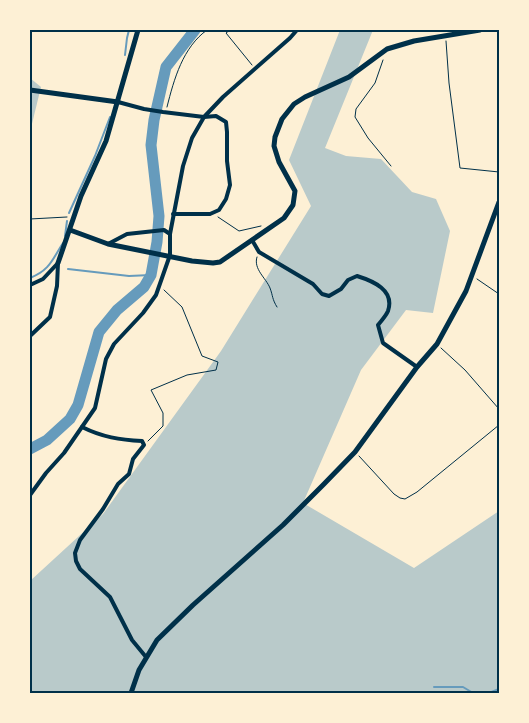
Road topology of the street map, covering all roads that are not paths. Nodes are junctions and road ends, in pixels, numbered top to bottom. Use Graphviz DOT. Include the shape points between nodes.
graph roads {
  1 [pos="138,30"];
  2 [pos="297,30"];
  3 [pos="480,30"];
  4 [pos="30,90"];
  5 [pos="118,102"];
  6 [pos="204,117"];
  7 [pos="499,202"];
  8 [pos="173,214"];
  9 [pos="70,230"];
  10 [pos="170,234"];
  11 [pos="252,240"];
  12 [pos="108,244"];
  13 [pos="167,254"];
  14 [pos="58,263"];
  15 [pos="30,284"];
  16 [pos="30,336"];
  17 [pos="417,367"];
  18 [pos="82,428"];
  19 [pos="30,496"];
  20 [pos="146,657"];
  21 [pos="131,693"];
  1 -- 5 [label="street"];
  2 -- 6 [label="street"];
  3 -- 11 [label="street" via="414,41 387,50 349,77 294,104 282,119 275,137 275,152 295,191 295,201 284,218"];
  4 -- 5 [label="street"];
  5 -- 6 [label="street"];
  5 -- 9 [label="street"];
  6 -- 8 [label="street" via="186,155"];
  6 -- 8 [label="street" via="216,116 226,122 230,190 214,213"];
  7 -- 17 [label="street" via="472,276 453,315 437,344"];
  8 -- 10 [label="street"];
  9 -- 12 [label="street"];
  9 -- 14 [label="street"];
  10 -- 12 [label="street" via="164,230 127,234"];
  10 -- 13 [label="street"];
  11 -- 13 [label="street" via="226,259 213,264"];
  11 -- 17 [label="street" via="258,252 313,284 322,294 329,296 357,276 382,287 388,296 388,312 378,325 384,343"];
  12 -- 13 [label="street"];
  13 -- 18 [label="street" via="160,286 151,304 114,344 106,359 95,408"];
  14 -- 15 [label="street" via="43,278"];
  14 -- 16 [label="street" via="50,317"];
  17 -- 20 [label="street" via="355,452 282,525 171,626"];
  18 -- 19 [label="street"];
  18 -- 20 [label="street" via="117,440 142,441 144,445 133,459 129,474 118,484 80,540 75,553 80,569 110,597 132,640"];
  20 -- 21 [label="street"];
}
